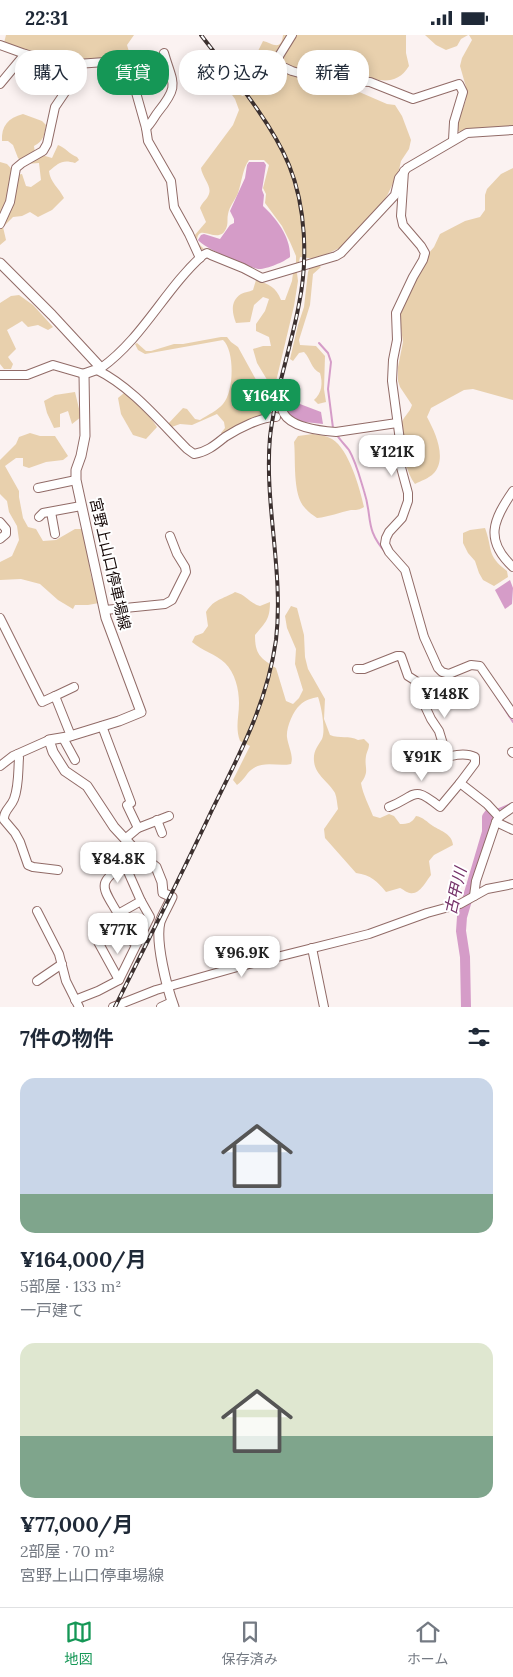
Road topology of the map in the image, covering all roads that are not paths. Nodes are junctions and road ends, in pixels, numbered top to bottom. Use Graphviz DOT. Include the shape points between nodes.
graph roads {
  1 [pos="292,35"];
  2 [pos="0,45"];
  3 [pos="15,50"];
  4 [pos="87,63"];
  5 [pos="15,66"];
  6 [pos="169,70"];
  7 [pos="0,84"];
  8 [pos="63,95"];
  9 [pos="146,128"];
  10 [pos="513,130"];
  11 [pos="452,140"];
  12 [pos="404,171"];
  13 [pos="0,224"];
  14 [pos="200,258"];
  15 [pos="0,263"];
  16 [pos="99,369"];
  17 [pos="84,374"];
  18 [pos="0,375"];
  19 [pos="295,395"];
  20 [pos="284,413"];
  21 [pos="397,423"];
  22 [pos="76,480"];
  23 [pos="38,487"];
  24 [pos="513,491"];
  25 [pos="81,506"];
  26 [pos="51,512"];
  27 [pos="39,517"];
  28 [pos="0,522"];
  29 [pos="55,534"];
  30 [pos="170,536"];
  31 [pos="0,539"];
  32 [pos="513,567"];
  33 [pos="105,610"];
  34 [pos="0,618"];
  35 [pos="357,669"];
  36 [pos="74,687"];
  37 [pos="55,696"];
  38 [pos="513,714"];
  39 [pos="102,726"];
  40 [pos="67,737"];
  41 [pos="49,740"];
  42 [pos="18,754"];
  43 [pos="75,760"];
  44 [pos="0,766"];
  45 [pos="460,783"];
  46 [pos="389,807"];
  47 [pos="513,807"];
  48 [pos="169,816"];
  49 [pos="498,819"];
  50 [pos="157,821"];
  51 [pos="138,829"];
  52 [pos="513,829"];
  53 [pos="162,833"];
  54 [pos="125,839"];
  55 [pos="58,870"];
  56 [pos="513,884"];
  57 [pos="474,897"];
  58 [pos="141,901"];
  59 [pos="37,911"];
  60 [pos="118,914"];
  61 [pos="97,935"];
  62 [pos="137,944"];
  63 [pos="312,948"];
  64 [pos="62,964"];
  65 [pos="120,980"];
  66 [pos="37,981"];
  67 [pos="167,988"];
  68 [pos="77,1003"];
  69 [pos="174,1004"];
  70 [pos="118,1006"];
  71 [pos="161,1007"];
  72 [pos="324,1007"];
  1 -- 11 [label="street" via="279,56 279,62 292,71 324,80 370,82 413,99 459,84 463,92"];
  2 -- 3 [label="street"];
  4 -- 9 [label="street" via="114,65 135,89"];
  5 -- 7 [label="street"];
  6 -- 9 [label="street" via="173,91"];
  8 -- 13 [label="street" via="55,107 47,145 16,168 10,202"];
  9 -- 14 [label="street" via="148,141 171,181 174,207"];
  10 -- 11 [label="street" via="467,133"];
  11 -- 12 [label="street"];
  12 -- 14 [label="street" via="395,195 336,256 262,278 207,253"];
  12 -- 21 [label="street" via="403,225 425,253 396,313 397,340 392,381"];
  14 -- 16 [label="street" via="129,344"];
  15 -- 16 [label="main road" via="52,315"];
  16 -- 17 [label="main road"];
  16 -- 20 [label="street" via="138,400 194,453 214,447 232,433 263,418"];
  17 -- 18 [label="street" via="53,365 27,375"];
  17 -- 22 [label="main road, 宮野上山口停車場線" via="85,436"];
  19 -- 20 [label="street" via="289,398"];
  20 -- 21 [label="street" via="293,423 326,431"];
  21 -- 38 [label="street" via="401,448 399,460 408,489 408,501 402,518 385,544 405,570 424,637 438,668 450,674 471,665 480,666"];
  22 -- 23 [label="street"];
  22 -- 25 [label="main road, 宮野上山口停車場線"];
  24 -- 32 [label="street" via="500,510 493,533 498,551"];
  25 -- 26 [label="street"];
  25 -- 33 [label="main road, 宮野上山口停車場線"];
  26 -- 27 [label="street"];
  26 -- 29 [label="street"];
  28 -- 31 [label="street" via="6,529 6,535"];
  30 -- 33 [label="street" via="186,572 172,600 165,604"];
  33 -- 39 [label="main road, 宮野上山口停車場線" via="141,712"];
  34 -- 37 [label="street" via="42,702"];
  35 -- 45 [label="street" via="401,656 408,676 419,683 424,704 439,731 446,753 475,757"];
  36 -- 37 [label="street"];
  37 -- 40 [label="street"];
  39 -- 40 [label="main road, 宮野上山口停車場線"];
  39 -- 51 [label="street" via="109,755 131,803 127,805"];
  40 -- 41 [label="main road, 宮野上山口停車場線"];
  40 -- 43 [label="street"];
  41 -- 42 [label="street"];
  41 -- 54 [label="main road" via="65,771 78,783 87,786"];
  42 -- 44 [label="street"];
  42 -- 55 [label="street" via="16,792 4,820 20,843 28,865"];
  45 -- 46 [label="street" via="440,807 421,793 414,793"];
  45 -- 49 [label="street" via="488,804"];
  47 -- 49 [label="street"];
  48 -- 50 [label="street"];
  49 -- 52 [label="street"];
  49 -- 57 [label="street" via="476,881"];
  50 -- 51 [label="street"];
  50 -- 53 [label="street"];
  51 -- 54 [label="street"];
  54 -- 67 [label="main road" via="156,867 163,893 172,897 160,923 160,950"];
  56 -- 57 [label="street" via="487,889"];
  57 -- 63 [label="street" via="369,934"];
  58 -- 60 [label="street"];
  58 -- 60 [label="street" via="125,865 104,883"];
  58 -- 62 [label="street" via="150,917"];
  59 -- 64 [label="street"];
  60 -- 62 [label="street" via="132,942"];
  61 -- 65 [label="street" via="97,941"];
  62 -- 65 [label="street"];
  63 -- 67 [label="street"];
  63 -- 72 [label="street"];
  64 -- 66 [label="street"];
  64 -- 68 [label="street"];
  65 -- 68 [label="street"];
  67 -- 69 [label="main road"];
  67 -- 70 [label="street"];
  69 -- 71 [label="street"];
}
